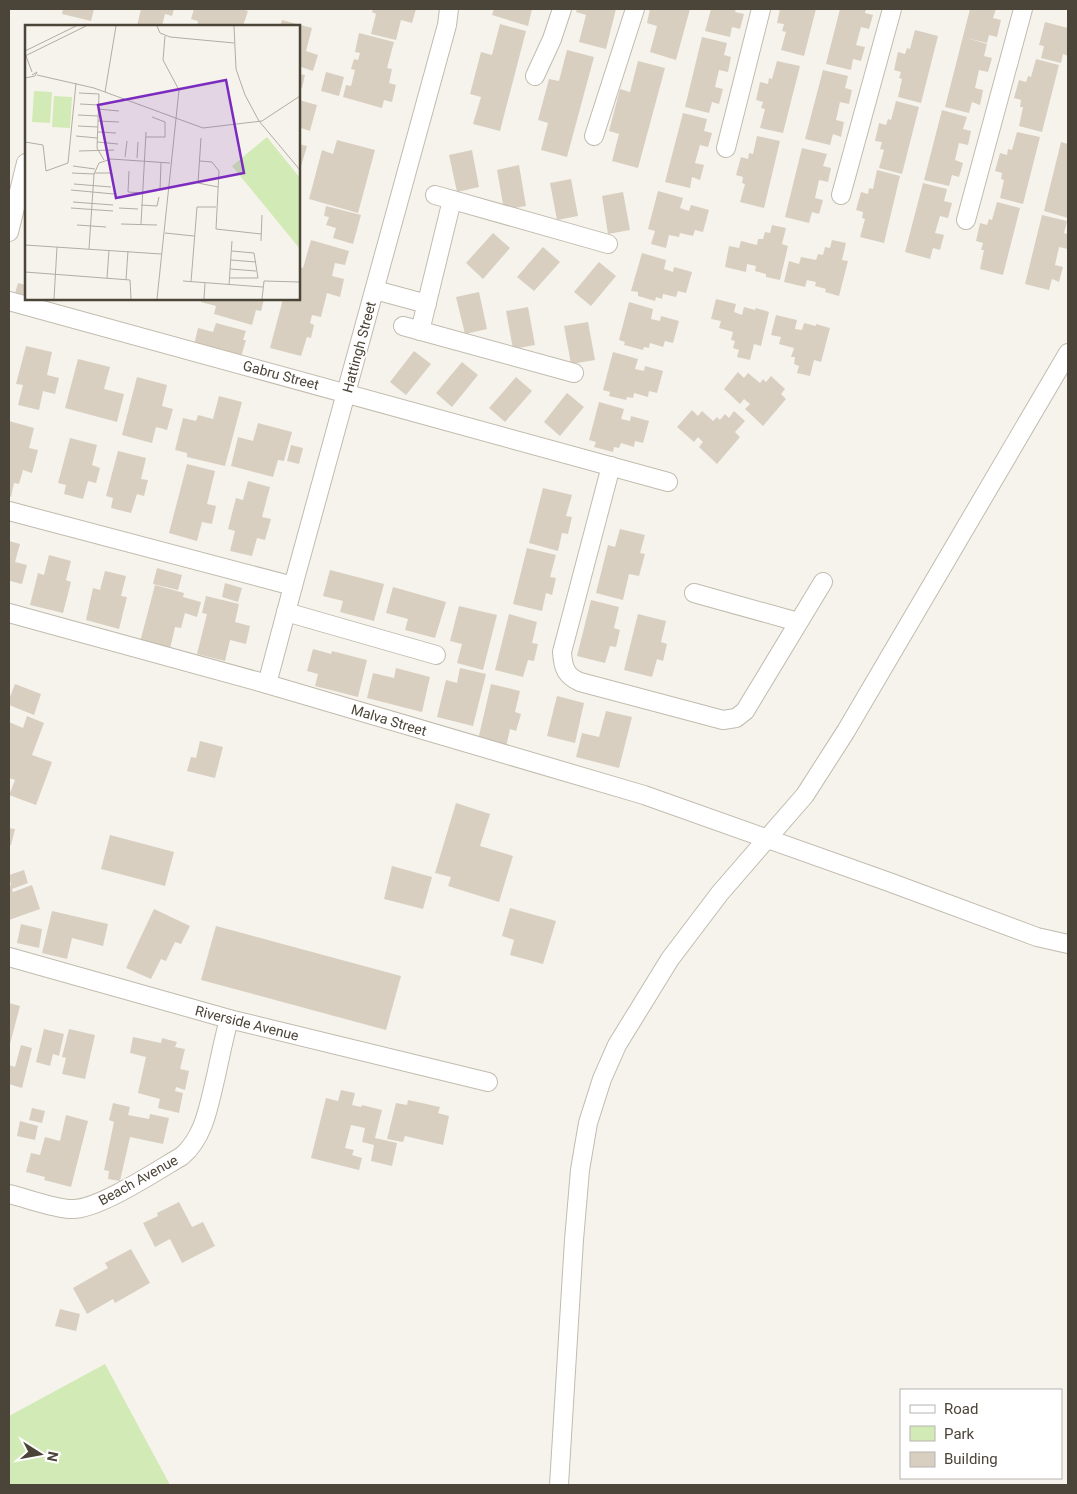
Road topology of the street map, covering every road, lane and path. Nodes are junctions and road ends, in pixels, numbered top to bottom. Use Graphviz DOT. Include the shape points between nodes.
graph roads {
  1 [pos="449,9"];
  2 [pos="562,9"];
  3 [pos="635,9"];
  4 [pos="762,9"];
  5 [pos="892,9"];
  6 [pos="1023,9"];
  7 [pos="535,76"];
  8 [pos="594,136"];
  9 [pos="726,148"];
  10 [pos="25,167"];
  11 [pos="841,194"];
  12 [pos="435,195"];
  13 [pos="452,200"];
  14 [pos="966,220"];
  15 [pos="9,232"];
  16 [pos="608,244"];
  17 [pos="375,290"];
  18 [pos="9,301"];
  19 [pos="427,304"];
  20 [pos="403,326"];
  21 [pos="420,331"];
  22 [pos="1068,353"];
  23 [pos="574,373"];
  24 [pos="347,394"];
  25 [pos="611,466"];
  26 [pos="668,482"];
  27 [pos="9,511"];
  28 [pos="823,582"];
  29 [pos="293,586"];
  30 [pos="694,593"];
  31 [pos="286,612"];
  32 [pos="9,613"];
  33 [pos="798,622"];
  34 [pos="436,655"];
  35 [pos="267,684"];
  36 [pos="766,839"];
  37 [pos="1068,944"];
  38 [pos="9,957"];
  39 [pos="229,1019"];
  40 [pos="488,1082"];
  41 [pos="9,1194"];
  42 [pos="559,1485"];
  1 -- 17 [label="street, Hattingh Street"];
  2 -- 7 [label="street"];
  3 -- 8 [label="street"];
  4 -- 9 [label="street"];
  5 -- 11 [label="street"];
  6 -- 14 [label="street"];
  10 -- 15 [label="street"];
  12 -- 13 [label="street"];
  13 -- 16 [label="street"];
  13 -- 19 [label="street"];
  17 -- 19 [label="street"];
  17 -- 24 [label="street, Hattingh Street"];
  18 -- 24 [label="street, Gabru Street"];
  19 -- 21 [label="street"];
  20 -- 21 [label="street"];
  21 -- 23 [label="street"];
  22 -- 36 [label="street" via="846,731 805,795"];
  24 -- 25 [label="street, Gabru Street"];
  24 -- 29 [label="street, Hattingh Street"];
  25 -- 26 [label="street, Gabru Street"];
  25 -- 33 [label="street" via="562,652 563,667 570,678 723,720 736,718 744,711"];
  27 -- 29 [label="street"];
  28 -- 33 [label="street"];
  29 -- 31 [label="street, Hattingh Street"];
  30 -- 33 [label="street"];
  31 -- 34 [label="street"];
  31 -- 35 [label="street, Hattingh Street"];
  32 -- 35 [label="street, Malva Street"];
  35 -- 36 [label="street, Malva Street" via="644,795"];
  36 -- 37 [label="street, Malva Street" via="1037,937"];
  36 -- 42 [label="street" via="670,959 617,1045 602,1079 588,1123 580,1170"];
  38 -- 39 [label="street, Riverside Avenue"];
  39 -- 40 [label="street, Riverside Avenue"];
  39 -- 41 [label="street, Beach Avenue" via="208,1112 190,1149 182,1156 89,1207 70,1209"];
}
